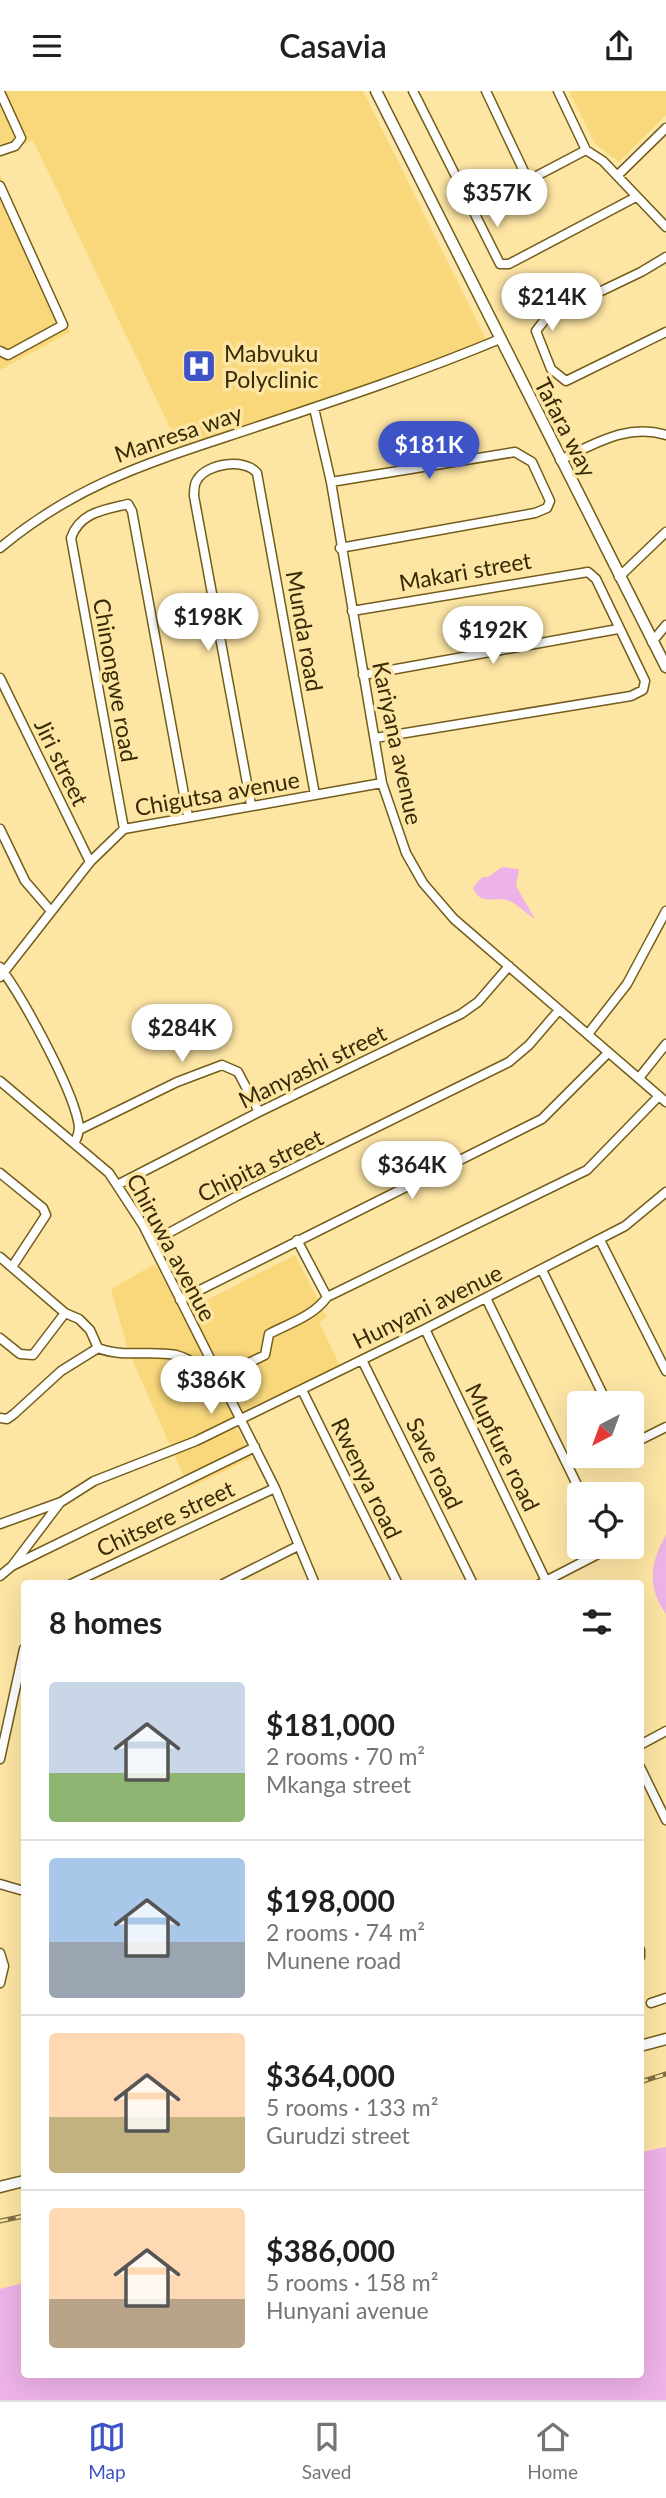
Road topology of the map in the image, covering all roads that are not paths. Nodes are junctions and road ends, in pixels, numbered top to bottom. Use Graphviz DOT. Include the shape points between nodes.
graph roads {
  1 [pos="376,91"];
  2 [pos="413,91"];
  3 [pos="486,91"];
  4 [pos="558,91"];
  5 [pos="0,92"];
  6 [pos="666,128"];
  7 [pos="0,151"];
  8 [pos="586,151"];
  9 [pos="618,175"];
  10 [pos="529,182"];
  11 [pos="0,185"];
  12 [pos="636,197"];
  13 [pos="472,210"];
  14 [pos="664,222"];
  15 [pos="666,257"];
  16 [pos="666,332"];
  17 [pos="500,339"];
  18 [pos="0,351"];
  19 [pos="314,408"];
  20 [pos="666,435"];
  21 [pos="560,460"];
  22 [pos="331,482"];
  23 [pos="666,531"];
  24 [pos="0,548"];
  25 [pos="340,548"];
  26 [pos="620,577"];
  27 [pos="352,611"];
  28 [pos="666,625"];
  29 [pos="618,629"];
  30 [pos="652,642"];
  31 [pos="666,667"];
  32 [pos="363,675"];
  33 [pos="0,678"];
  34 [pos="374,738"];
  35 [pos="382,783"];
  36 [pos="315,795"];
  37 [pos="251,805"];
  38 [pos="188,815"];
  39 [pos="0,829"];
  40 [pos="124,829"];
  41 [pos="90,862"];
  42 [pos="50,910"];
  43 [pos="666,911"];
  44 [pos="509,966"];
  45 [pos="1,972"];
  46 [pos="559,1010"];
  47 [pos="587,1034"];
  48 [pos="666,1044"];
  49 [pos="608,1053"];
  50 [pos="639,1078"];
  51 [pos="0,1081"];
  52 [pos="662,1099"];
  53 [pos="259,1112"];
  54 [pos="79,1130"];
  55 [pos="75,1142"];
  56 [pos="0,1173"];
  57 [pos="119,1184"];
  58 [pos="666,1192"];
  59 [pos="600,1240"];
  60 [pos="297,1241"];
  61 [pos="152,1242"];
  62 [pos="0,1257"];
  63 [pos="12,1267"];
  64 [pos="541,1270"];
  65 [pos="327,1297"];
  66 [pos="486,1298"];
  67 [pos="180,1300"];
  68 [pos="65,1313"];
  69 [pos="425,1329"];
  70 [pos="0,1338"];
  71 [pos="98,1348"];
  72 [pos="362,1360"];
  73 [pos="212,1363"];
  74 [pos="666,1371"];
  75 [pos="220,1377"];
  76 [pos="302,1390"];
  77 [pos="601,1391"];
  78 [pos="240,1417"];
  79 [pos="0,1418"];
  80 [pos="666,1427"];
  81 [pos="644,1438"];
  82 [pos="255,1447"];
  83 [pos="576,1482"];
  84 [pos="275,1488"];
  85 [pos="61,1502"];
  86 [pos="0,1524"];
  87 [pos="298,1546"];
  88 [pos="589,1559"];
  89 [pos="12,1566"];
  90 [pos="0,1576"];
  91 [pos="80,1580"];
  92 [pos="231,1580"];
  93 [pos="313,1580"];
  94 [pos="396,1580"];
  95 [pos="471,1580"];
  96 [pos="542,1580"];
  97 [pos="547,1580"];
  98 [pos="21,1663"];
  99 [pos="666,1731"];
  100 [pos="644,1743"];
  101 [pos="0,1759"];
  102 [pos="644,1775"];
  103 [pos="666,1820"];
  104 [pos="0,1884"];
  105 [pos="21,1890"];
  106 [pos="0,1954"];
  107 [pos="0,1983"];
  108 [pos="666,1998"];
  109 [pos="651,2003"];
  110 [pos="666,2039"];
  111 [pos="644,2045"];
  112 [pos="21,2182"];
  113 [pos="0,2187"];
  1 -- 17 [label="street, Tafara way"];
  2 -- 13 [label="street"];
  3 -- 10 [label="street"];
  4 -- 8 [label="street"];
  5 -- 7 [label="street" via="21,138 15,146"];
  6 -- 9 [label="street"];
  8 -- 9 [label="street"];
  8 -- 10 [label="street"];
  9 -- 12 [label="street"];
  10 -- 13 [label="street"];
  11 -- 18 [label="street" via="63,325 8,355"];
  12 -- 13 [label="street" via="509,264 497,262"];
  12 -- 14 [label="street"];
  15 -- 16 [label="street" via="547,317 537,331 551,369 566,381"];
  17 -- 19 [label="street, Manresa way"];
  17 -- 21 [label="street, Tafara way"];
  19 -- 22 [label="street, Kariyana avenue"];
  19 -- 24 [label="street, Manresa way" via="107,478 46,513"];
  20 -- 21 [label="street" via="646,430 616,434"];
  21 -- 26 [label="street, Tafara way"];
  22 -- 25 [label="street, Kariyana avenue"];
  22 -- 25 [label="street" via="515,452 532,462 549,496 547,508 516,517"];
  23 -- 26 [label="street"];
  25 -- 27 [label="street, Kariyana avenue"];
  26 -- 30 [label="street, Tafara way"];
  27 -- 29 [label="street, Makari street" via="585,571 596,579"];
  27 -- 32 [label="street, Kariyana avenue"];
  28 -- 30 [label="street"];
  29 -- 32 [label="street"];
  29 -- 34 [label="street" via="643,675 643,690 602,702"];
  30 -- 31 [label="street, Tafara way"];
  32 -- 34 [label="street, Kariyana avenue"];
  33 -- 41 [label="street, Jiri street"];
  34 -- 35 [label="street, Kariyana avenue"];
  35 -- 36 [label="street, Chigutsa avenue"];
  35 -- 44 [label="street, Kariyana avenue" via="414,870 454,919"];
  36 -- 37 [label="street, Chigutsa avenue"];
  36 -- 37 [label="street, Munda road" via="257,473 236,463 205,471 196,481 194,496"];
  37 -- 38 [label="street, Chigutsa avenue"];
  38 -- 40 [label="street, Chigutsa avenue"];
  38 -- 40 [label="street, Chinongwe road" via="132,511 129,505 95,512 76,523 71,538"];
  39 -- 42 [label="street" via="25,881"];
  40 -- 41 [label="street, Chigutsa avenue"];
  41 -- 42 [label="street, Chigutsa avenue"];
  42 -- 45 [label="street, Chigutsa avenue"];
  43 -- 47 [label="street" via="628,984"];
  44 -- 46 [label="street, Kariyana avenue"];
  44 -- 53 [label="street, Manyashi street" via="478,1002 461,1014"];
  45 -- 54 [label="street" via="50,1056"];
  46 -- 47 [label="street, Kariyana avenue"];
  46 -- 61 [label="street, Chipita street" via="509,1062"];
  47 -- 49 [label="street, Kariyana avenue"];
  48 -- 50 [label="street"];
  49 -- 50 [label="street, Kariyana avenue"];
  49 -- 60 [label="street" via="542,1119"];
  50 -- 52 [label="street, Kariyana avenue"];
  51 -- 55 [label="street, Chiruwa avenue"];
  52 -- 65 [label="street" via="587,1170"];
  53 -- 54 [label="street" via="238,1072 222,1065"];
  53 -- 57 [label="street, Manyashi street"];
  54 -- 55 [label="street"];
  55 -- 57 [label="street, Chiruwa avenue"];
  56 -- 63 [label="street" via="46,1215"];
  57 -- 61 [label="street, Chiruwa avenue"];
  58 -- 59 [label="street, Hunyani avenue"];
  59 -- 64 [label="street, Hunyani avenue"];
  59 -- 74 [label="street"];
  60 -- 65 [label="street"];
  60 -- 67 [label="street"];
  61 -- 67 [label="street, Chiruwa avenue"];
  62 -- 63 [label="street"];
  63 -- 68 [label="street"];
  64 -- 66 [label="street, Hunyani avenue"];
  64 -- 77 [label="street"];
  65 -- 75 [label="street" via="307,1315 269,1334 265,1355"];
  66 -- 69 [label="street, Hunyani avenue"];
  66 -- 83 [label="street"];
  67 -- 73 [label="street, Chiruwa avenue"];
  68 -- 70 [label="street" via="33,1355 20,1354"];
  68 -- 71 [label="street" via="79,1318"];
  69 -- 72 [label="street, Hunyani avenue"];
  69 -- 96 [label="street, Mupfure road"];
  71 -- 73 [label="street" via="132,1355 165,1353 199,1366"];
  71 -- 79 [label="street" via="61,1371 14,1414"];
  72 -- 76 [label="street, Hunyani avenue"];
  72 -- 95 [label="street, Save road"];
  73 -- 75 [label="street, Chiruwa avenue"];
  75 -- 78 [label="street, Chiruwa avenue"];
  76 -- 78 [label="street, Hunyani avenue"];
  76 -- 94 [label="street, Rwenya road"];
  78 -- 82 [label="street, Chiruwa avenue"];
  78 -- 85 [label="street, Hunyani avenue" via="196,1441 94,1481"];
  80 -- 81 [label="street"];
  82 -- 84 [label="street, Chiruwa avenue"];
  82 -- 89 [label="street"];
  84 -- 87 [label="street, Chiruwa avenue"];
  84 -- 91 [label="street, Chitsere street"];
  85 -- 86 [label="street"];
  85 -- 89 [label="street"];
  87 -- 92 [label="street"];
  87 -- 93 [label="street, Chiruwa avenue"];
  88 -- 97 [label="street"];
  89 -- 90 [label="street"];
  98 -- 101 [label="street"];
  99 -- 100 [label="street"];
  102 -- 103 [label="street"];
  104 -- 105 [label="street"];
  106 -- 107 [label="street" via="4,1966"];
  108 -- 109 [label="street"];
  110 -- 111 [label="street"];
  112 -- 113 [label="street"];
}
